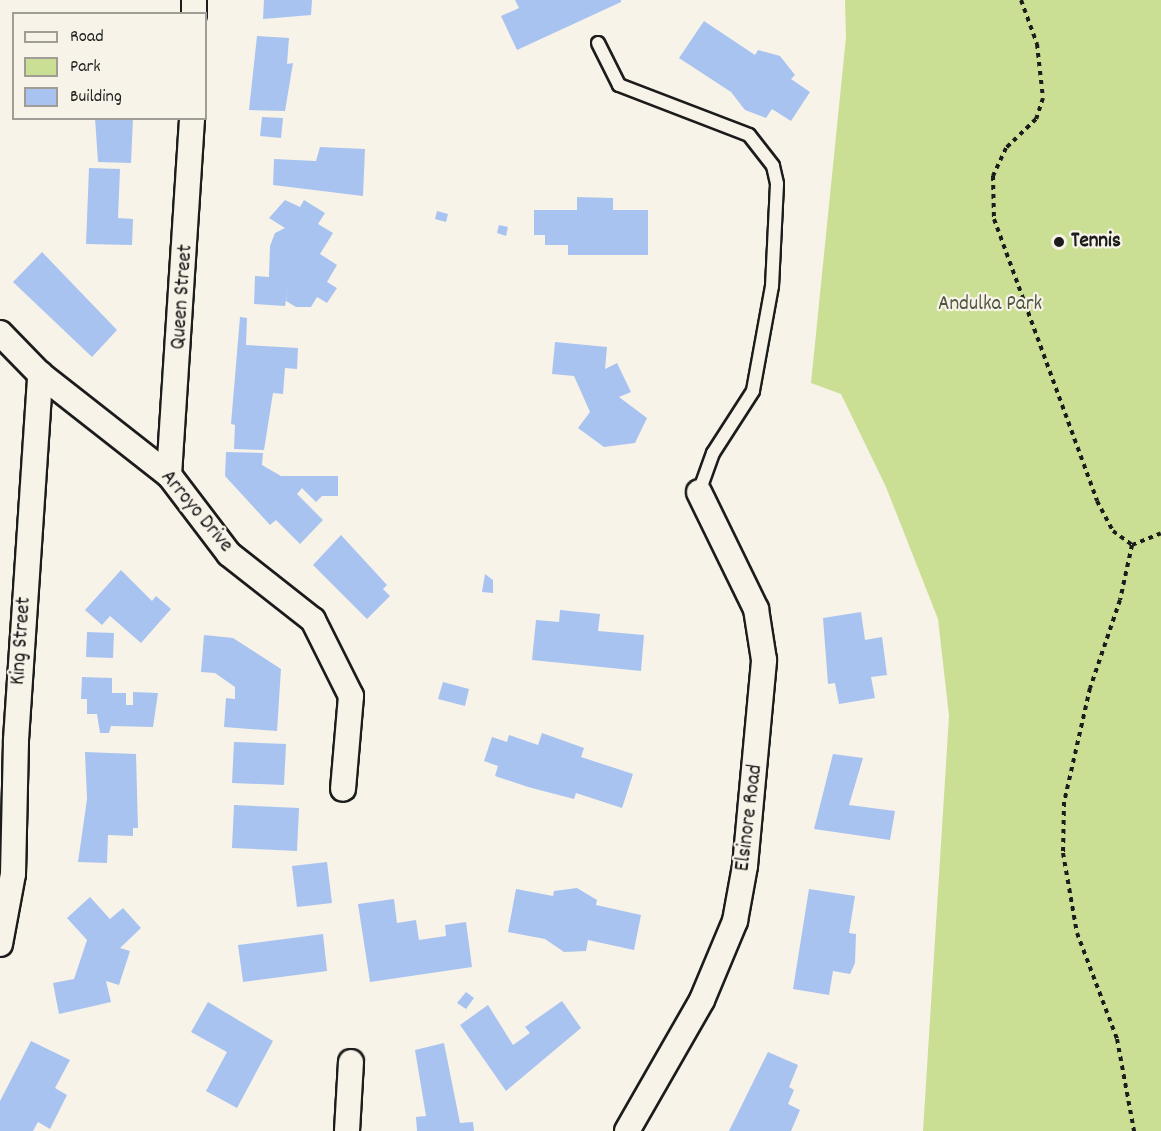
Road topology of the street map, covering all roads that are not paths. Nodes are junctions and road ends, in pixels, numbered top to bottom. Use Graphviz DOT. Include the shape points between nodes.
graph roads {
  1 [pos="598,43"];
  2 [pos="192,120"];
  3 [pos="0,333"];
  4 [pos="40,374"];
  5 [pos="170,475"];
  6 [pos="699,492"];
  7 [pos="343,789"];
  8 [pos="0,944"];
  9 [pos="351,1062"];
  10 [pos="347,1131"];
  11 [pos="627,1131"];
  1 -- 6 [label="lane" via="620,85 749,135 773,166 777,184 772,286 753,391 713,453"];
  2 -- 5 [label="street, Queen Street"];
  3 -- 4 [label="street, Arroyo Drive"];
  4 -- 5 [label="street, Arroyo Drive"];
  4 -- 8 [label="street, King Street" via="15,740 13,874"];
  5 -- 7 [label="street, Arroyo Drive" via="229,554 313,620 340,666 351,696"];
  6 -- 11 [label="street, Elsinore Road" via="756,609 764,660 746,866 735,921 702,1000"];
  9 -- 10 [label="street"];
}
